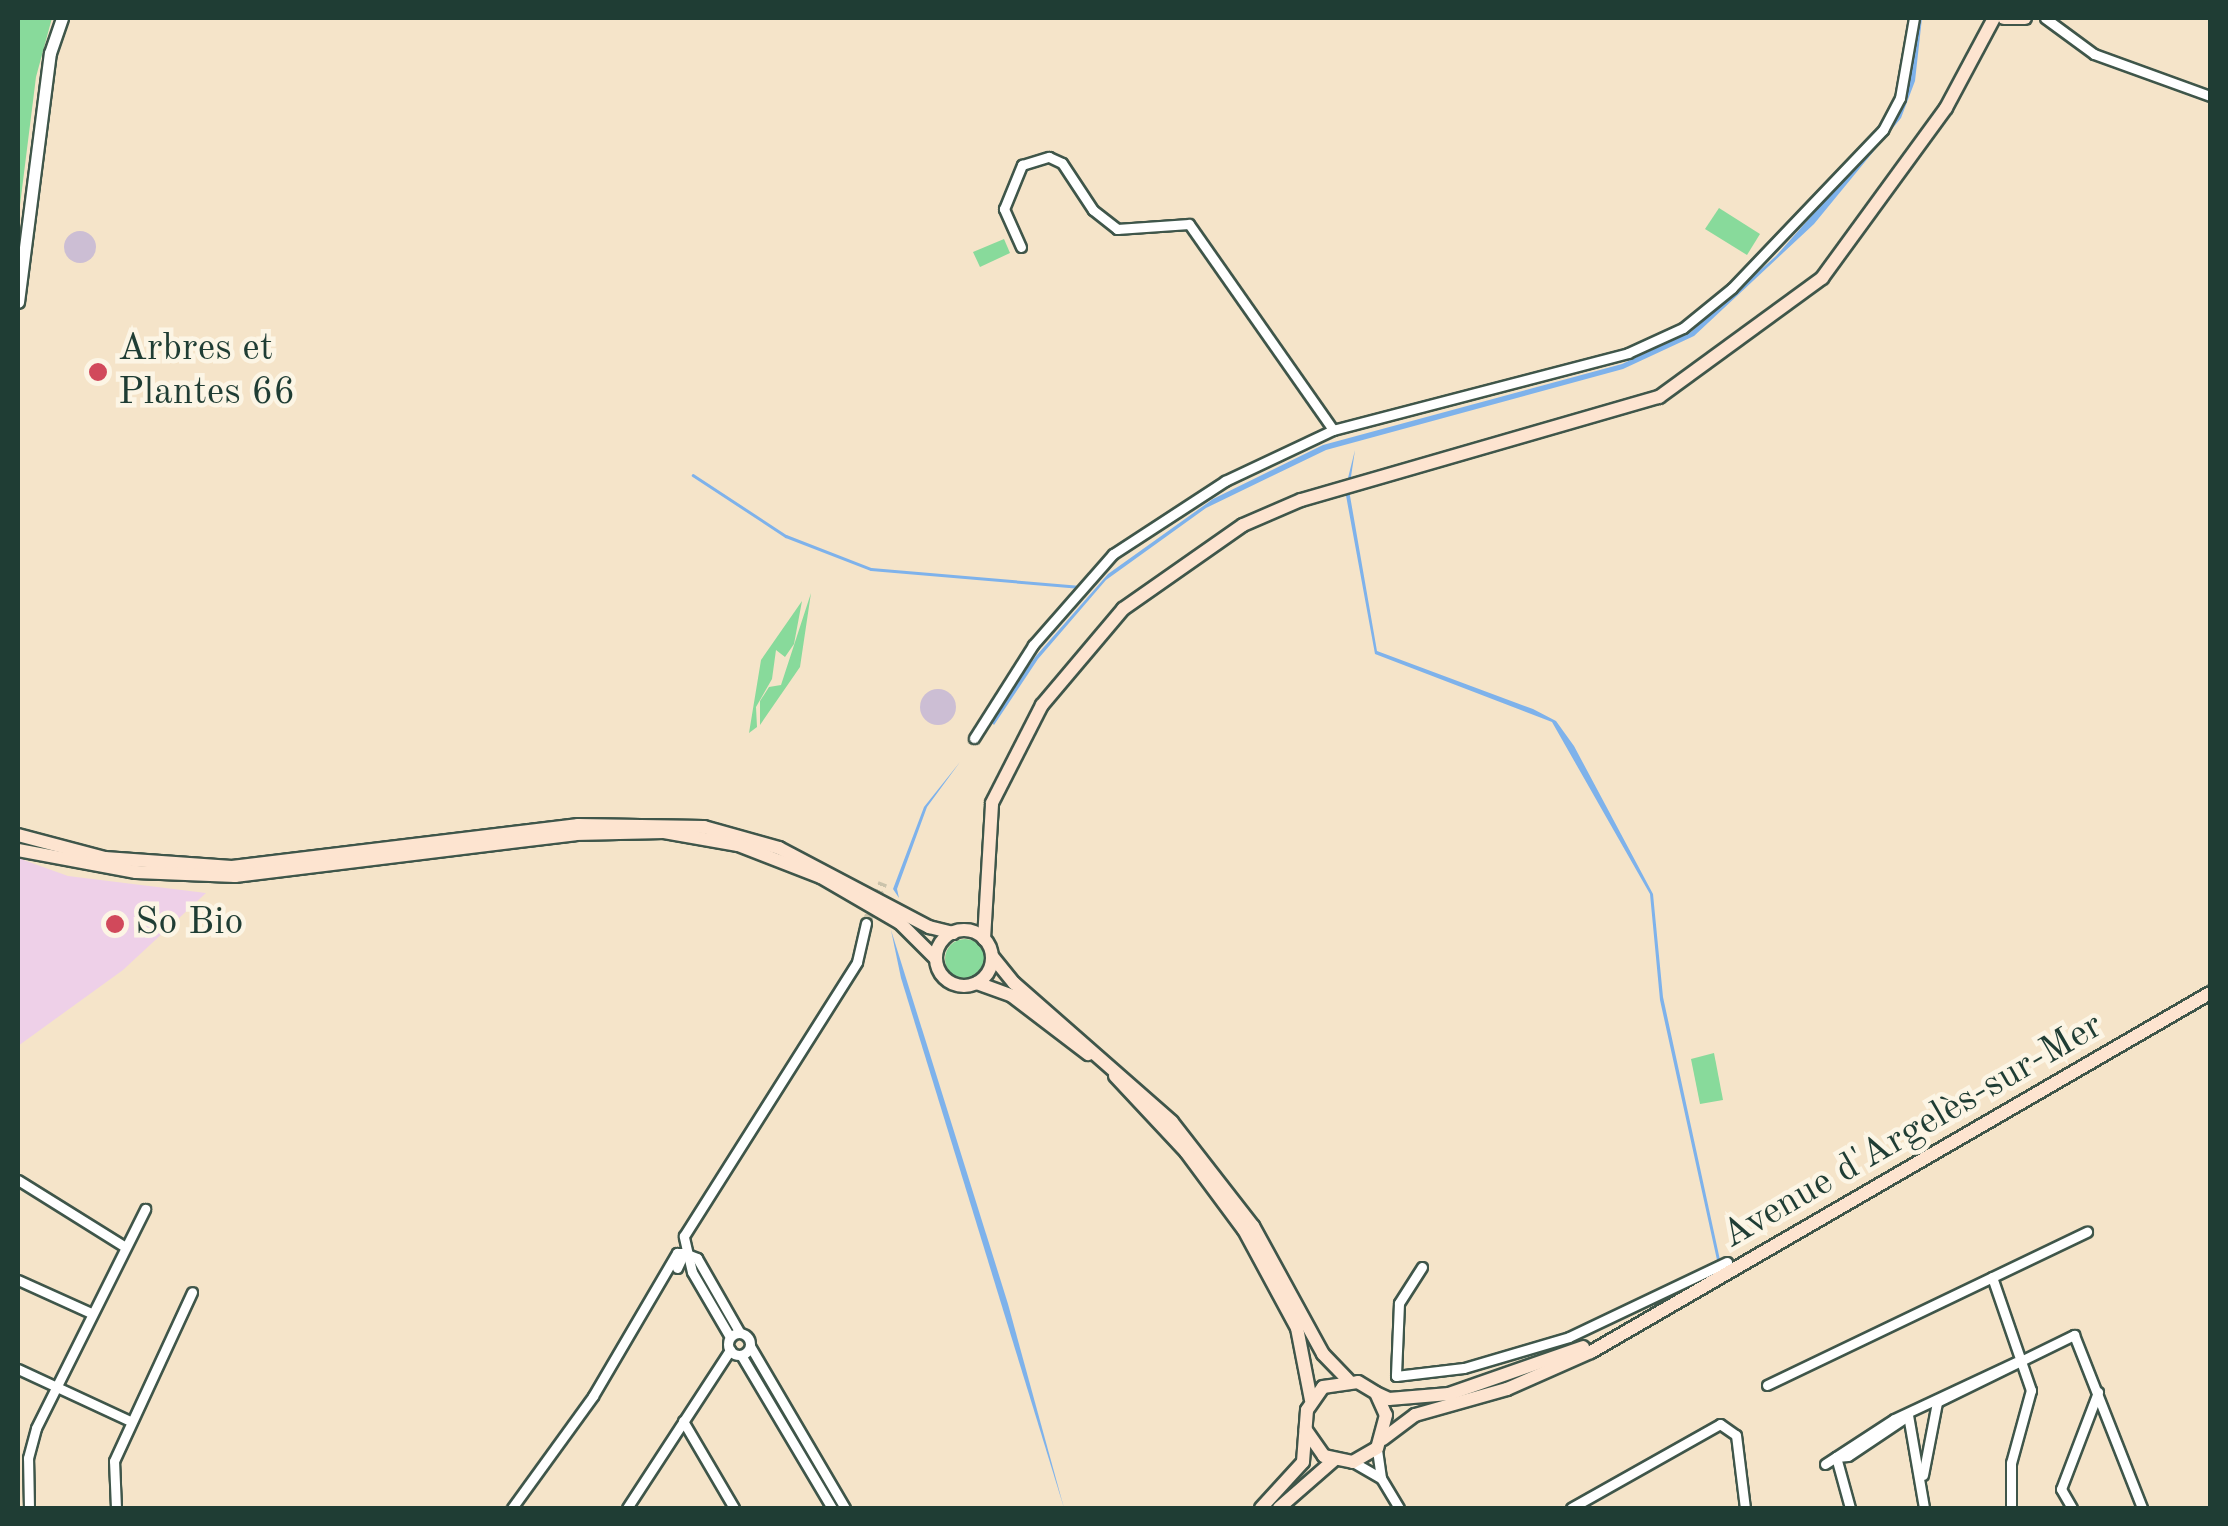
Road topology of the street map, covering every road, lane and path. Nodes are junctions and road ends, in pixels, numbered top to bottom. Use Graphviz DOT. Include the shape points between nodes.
graph roads {
  1 [pos="62,18"];
  2 [pos="1914,18"];
  3 [pos="1994,18"];
  4 [pos="2004,18"];
  5 [pos="2026,18"];
  6 [pos="2046,18"];
  7 [pos="2210,96"];
  8 [pos="1021,247"];
  9 [pos="18,302"];
  10 [pos="1333,430"];
  11 [pos="974,738"];
  12 [pos="18,835"];
  13 [pos="18,850"];
  14 [pos="983,901"];
  15 [pos="866,923"];
  16 [pos="959,932"];
  17 [pos="984,939"];
  18 [pos="992,956"];
  19 [pos="936,959"];
  20 [pos="978,983"];
  21 [pos="2210,994"];
  22 [pos="18,1180"];
  23 [pos="145,1209"];
  24 [pos="2086,1232"];
  25 [pos="122,1245"];
  26 [pos="684,1253"];
  27 [pos="1728,1262"];
  28 [pos="1422,1267"];
  29 [pos="677,1268"];
  30 [pos="665,1272"];
  31 [pos="692,1272"];
  32 [pos="1992,1278"];
  33 [pos="18,1280"];
  34 [pos="192,1292"];
  35 [pos="89,1312"];
  36 [pos="1646,1321"];
  37 [pos="735,1335"];
  38 [pos="750,1346"];
  39 [pos="730,1350"];
  40 [pos="741,1355"];
  41 [pos="2024,1360"];
  42 [pos="18,1368"];
  43 [pos="1348,1380"];
  44 [pos="57,1384"];
  45 [pos="1767,1385"];
  46 [pos="2098,1391"];
  47 [pos="1376,1393"];
  48 [pos="1311,1400"];
  49 [pos="1936,1402"];
  50 [pos="1908,1416"];
  51 [pos="130,1421"];
  52 [pos="683,1421"];
  53 [pos="1306,1430"];
  54 [pos="1380,1444"];
  55 [pos="1836,1457"];
  56 [pos="1334,1460"];
  57 [pos="1353,1462"];
  58 [pos="1825,1464"];
  59 [pos="1381,1478"];
  60 [pos="1921,1483"];
  61 [pos="1589,1504"];
  62 [pos="29,1508"];
  63 [pos="116,1508"];
  64 [pos="512,1508"];
  65 [pos="627,1508"];
  66 [pos="734,1508"];
  67 [pos="832,1508"];
  68 [pos="845,1508"];
  69 [pos="1262,1508"];
  70 [pos="1279,1508"];
  71 [pos="1399,1508"];
  72 [pos="1571,1508"];
  73 [pos="1747,1508"];
  74 [pos="1850,1508"];
  75 [pos="1924,1508"];
  76 [pos="2011,1508"];
  77 [pos="2072,1508"];
  78 [pos="2142,1508"];
  1 -- 9 [label="street" via="50,53"];
  2 -- 10 [label="street" via="1900,98 1883,130 1732,288 1682,328 1628,353"];
  3 -- 14 [label="main road" via="1946,108 1822,278 1659,396 1300,500 1243,525 1123,609 1042,705 992,803"];
  4 -- 5 [label="main road"];
  6 -- 7 [label="street" via="2094,54"];
  8 -- 10 [label="street" via="1004,209 1022,165 1049,157 1062,163 1093,210 1117,230 1189,224"];
  10 -- 11 [label="street" via="1225,480 1113,554 1033,645"];
  12 -- 16 [label="main road" via="106,858 232,868 578,825 685,825 778,848 929,927"];
  13 -- 19 [label="main road" via="136,872 235,876 575,834 664,832 738,846 821,877 900,924"];
  14 -- 16 [label="main road" via="978,921"];
  14 -- 17 [label="main road"];
  15 -- 26 [label="street" via="856,962 684,1236"];
  16 -- 17 [label="main road"];
  16 -- 19 [label="main road"];
  17 -- 18 [label="main road"];
  18 -- 20 [label="main road"];
  18 -- 43 [label="main road" via="1172,1122 1253,1226 1323,1354"];
  19 -- 20 [label="main road" via="954,984"];
  20 -- 48 [label="main road" via="1012,996 1079,1046 1186,1152 1244,1230 1286,1304 1308,1360"];
  21 -- 36 [label="main road, Avenue d'Argelès-sur-Mer"];
  22 -- 25 [label="street"];
  23 -- 25 [label="street"];
  24 -- 32 [label="street"];
  25 -- 35 [label="street"];
  26 -- 29 [label="street"];
  26 -- 30 [label="street" via="676,1253"];
  26 -- 31 [label="street"];
  26 -- 37 [label="street" via="697,1258"];
  27 -- 28 [label="street" via="1569,1337 1499,1360 1396,1376 1399,1303"];
  29 -- 30 [label="street"];
  29 -- 31 [label="street"];
  30 -- 64 [label="street" via="584,1410"];
  31 -- 37 [label="street"];
  32 -- 41 [label="street"];
  32 -- 45 [label="street"];
  33 -- 35 [label="street"];
  34 -- 51 [label="street"];
  35 -- 44 [label="street"];
  36 -- 47 [label="main road, Avenue d'Argelès-sur-Mer" via="1470,1389 1389,1399"];
  36 -- 54 [label="main road, Avenue d'Argelès-sur-Mer" via="1555,1370 1415,1416"];
  37 -- 38 [label="street"];
  37 -- 39 [label="street"];
  38 -- 40 [label="street"];
  38 -- 68 [label="street"];
  39 -- 40 [label="street"];
  39 -- 52 [label="street"];
  40 -- 67 [label="street"];
  41 -- 46 [label="street" via="2074,1335"];
  41 -- 49 [label="street"];
  41 -- 76 [label="street" via="2031,1390 2011,1463"];
  42 -- 44 [label="street"];
  43 -- 47 [label="main road"];
  43 -- 48 [label="main road" via="1331,1383"];
  44 -- 51 [label="street"];
  44 -- 62 [label="street" via="28,1458"];
  46 -- 77 [label="street" via="2061,1488"];
  46 -- 78 [label="street"];
  47 -- 54 [label="main road" via="1386,1415"];
  48 -- 53 [label="main road"];
  49 -- 50 [label="street"];
  49 -- 60 [label="street"];
  50 -- 55 [label="street"];
  50 -- 60 [label="street"];
  51 -- 63 [label="street" via="114,1461"];
  52 -- 65 [label="street"];
  52 -- 66 [label="street"];
  53 -- 56 [label="main road" via="1316,1449"];
  53 -- 69 [label="main road" via="1304,1462"];
  54 -- 57 [label="main road"];
  54 -- 59 [label="street"];
  55 -- 58 [label="street"];
  55 -- 74 [label="street"];
  56 -- 57 [label="main road"];
  56 -- 70 [label="main road"];
  57 -- 59 [label="street"];
  59 -- 71 [label="street"];
  60 -- 75 [label="street"];
  61 -- 72 [label="street"];
  61 -- 73 [label="street" via="1720,1424 1736,1435"];
}
